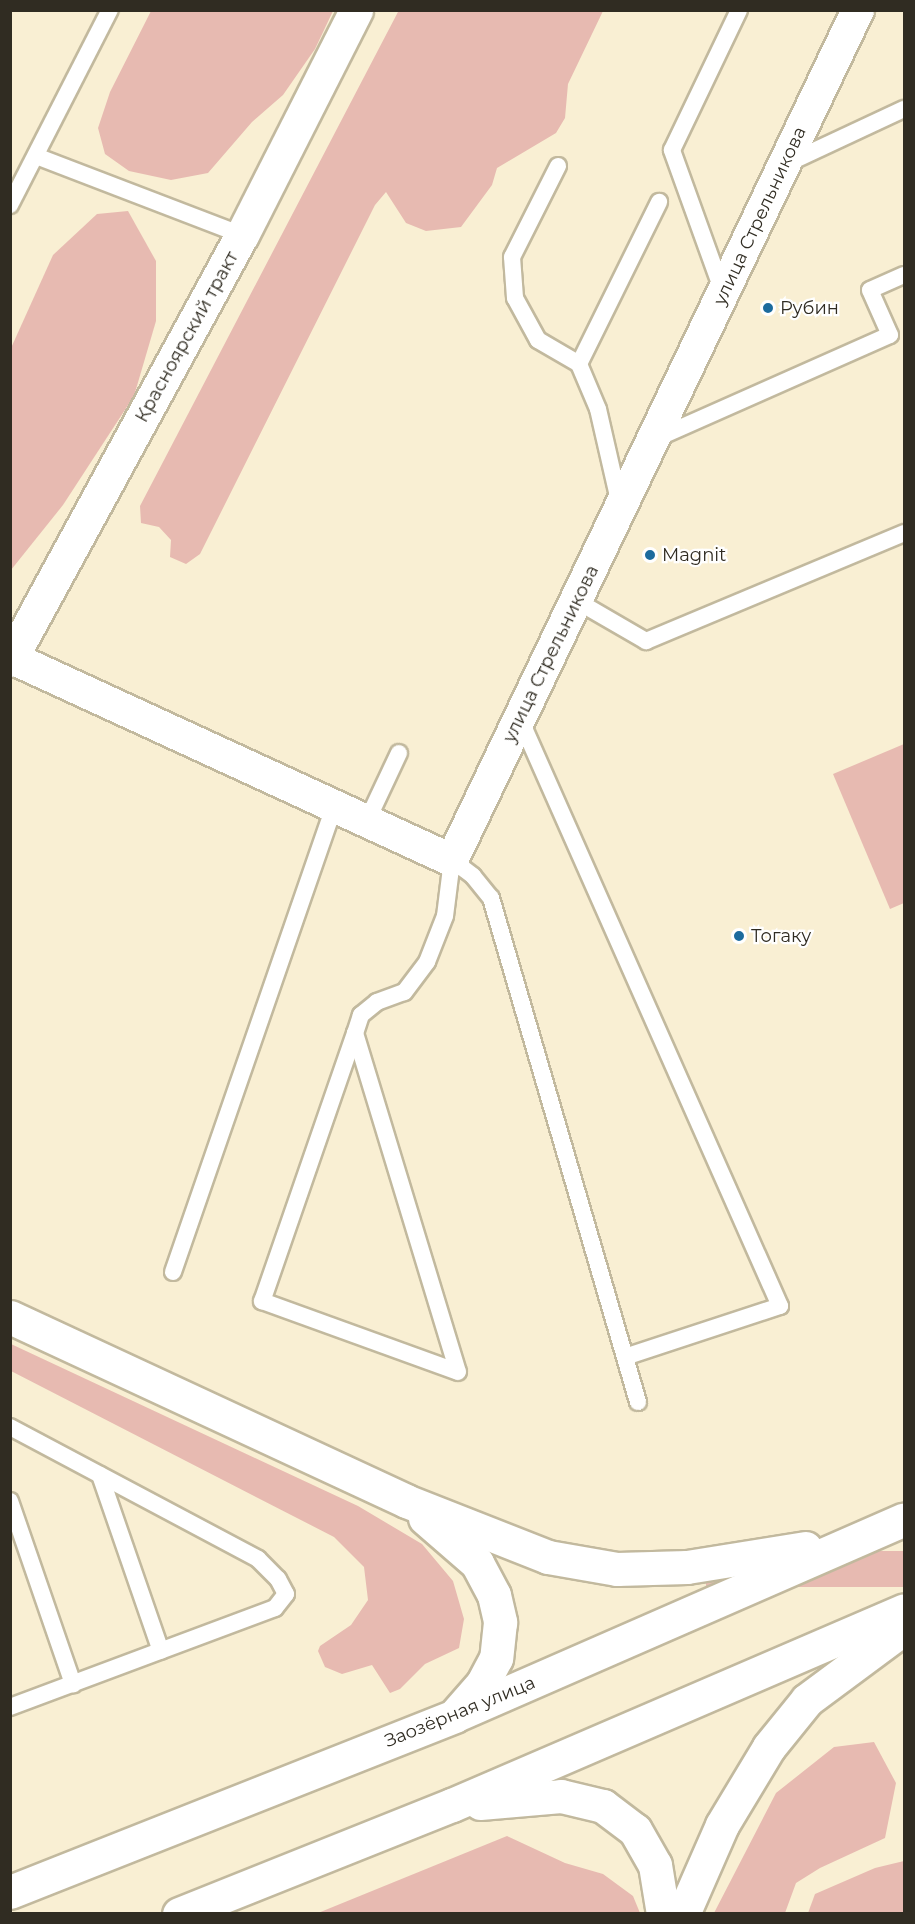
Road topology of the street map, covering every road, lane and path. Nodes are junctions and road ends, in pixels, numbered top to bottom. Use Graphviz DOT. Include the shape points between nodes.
graph roads {
  1 [pos="110,10"];
  2 [pos="356,10"];
  3 [pos="739,10"];
  4 [pos="858,10"];
  5 [pos="904,109"];
  6 [pos="36,156"];
  7 [pos="784,164"];
  8 [pos="558,166"];
  9 [pos="658,202"];
  10 [pos="10,205"];
  11 [pos="242,235"];
  12 [pos="904,275"];
  13 [pos="723,293"];
  14 [pos="579,364"];
  15 [pos="654,440"];
  16 [pos="621,509"];
  17 [pos="904,533"];
  18 [pos="577,601"];
  19 [pos="11,659"];
  20 [pos="520,719"];
  21 [pos="399,753"];
  22 [pos="334,806"];
  23 [pos="367,821"];
  24 [pos="452,860"];
  25 [pos="355,1033"];
  26 [pos="173,1272"];
  27 [pos="10,1317"];
  28 [pos="625,1357"];
  29 [pos="638,1402"];
  30 [pos="10,1427"];
  31 [pos="100,1475"];
  32 [pos="10,1501"];
  33 [pos="406,1501"];
  34 [pos="891,1525"];
  35 [pos="904,1610"];
  36 [pos="904,1628"];
  37 [pos="162,1651"];
  38 [pos="73,1684"];
  39 [pos="10,1707"];
  40 [pos="454,1716"];
  41 [pos="452,1805"];
  42 [pos="10,1892"];
  43 [pos="179,1914"];
  44 [pos="663,1914"];
  45 [pos="683,1914"];
  1 -- 6 [label="lane"];
  2 -- 11 [label="main road, Красноярский тракт"];
  3 -- 13 [label="lane" via="672,150"];
  4 -- 7 [label="street, улица Стрельникова"];
  5 -- 7 [label="lane"];
  6 -- 10 [label="lane"];
  6 -- 11 [label="lane"];
  7 -- 13 [label="street, улица Стрельникова"];
  8 -- 14 [label="lane" via="512,257 515,298 538,340"];
  9 -- 14 [label="lane"];
  11 -- 19 [label="main road, Красноярский тракт"];
  12 -- 15 [label="lane" via="870,290 890,334"];
  13 -- 15 [label="street, улица Стрельникова"];
  14 -- 16 [label="lane" via="598,409"];
  15 -- 16 [label="street, улица Стрельникова"];
  16 -- 18 [label="street, улица Стрельникова"];
  17 -- 18 [label="lane" via="646,641"];
  18 -- 20 [label="street, улица Стрельникова"];
  19 -- 22 [label="street"];
  20 -- 24 [label="street, улица Стрельникова"];
  20 -- 28 [label="lane" via="780,1306"];
  21 -- 23 [label="lane"];
  22 -- 23 [label="street"];
  22 -- 26 [label="lane"];
  23 -- 24 [label="street"];
  24 -- 25 [label="lane" via="445,916 426,962 404,992 377,1002 361,1015"];
  24 -- 28 [label="lane" via="473,876 491,898"];
  25 -- 25 [label="lane" via="400,1180 458,1372 262,1301"];
  27 -- 33 [label="main road"];
  28 -- 29 [label="lane"];
  30 -- 31 [label="lane"];
  31 -- 37 [label="lane"];
  31 -- 37 [label="lane" via="258,1560 286,1594 275,1608"];
  32 -- 38 [label="lane"];
  33 -- 34 [label="main road" via="548,1557 617,1569 687,1567 763,1557"];
  33 -- 40 [label="main road" via="477,1563 494,1595 498,1613 495,1658 482,1684"];
  34 -- 40 [label="main road, Заозёрная улица"];
  35 -- 41 [label="main road"];
  36 -- 45 [label="main road" via="807,1700 769,1747 722,1825"];
  37 -- 38 [label="lane"];
  38 -- 39 [label="lane"];
  40 -- 42 [label="main road, Заозёрная улица"];
  41 -- 43 [label="main road"];
  41 -- 44 [label="main road" via="561,1796 603,1806 635,1830 655,1865"];
}
